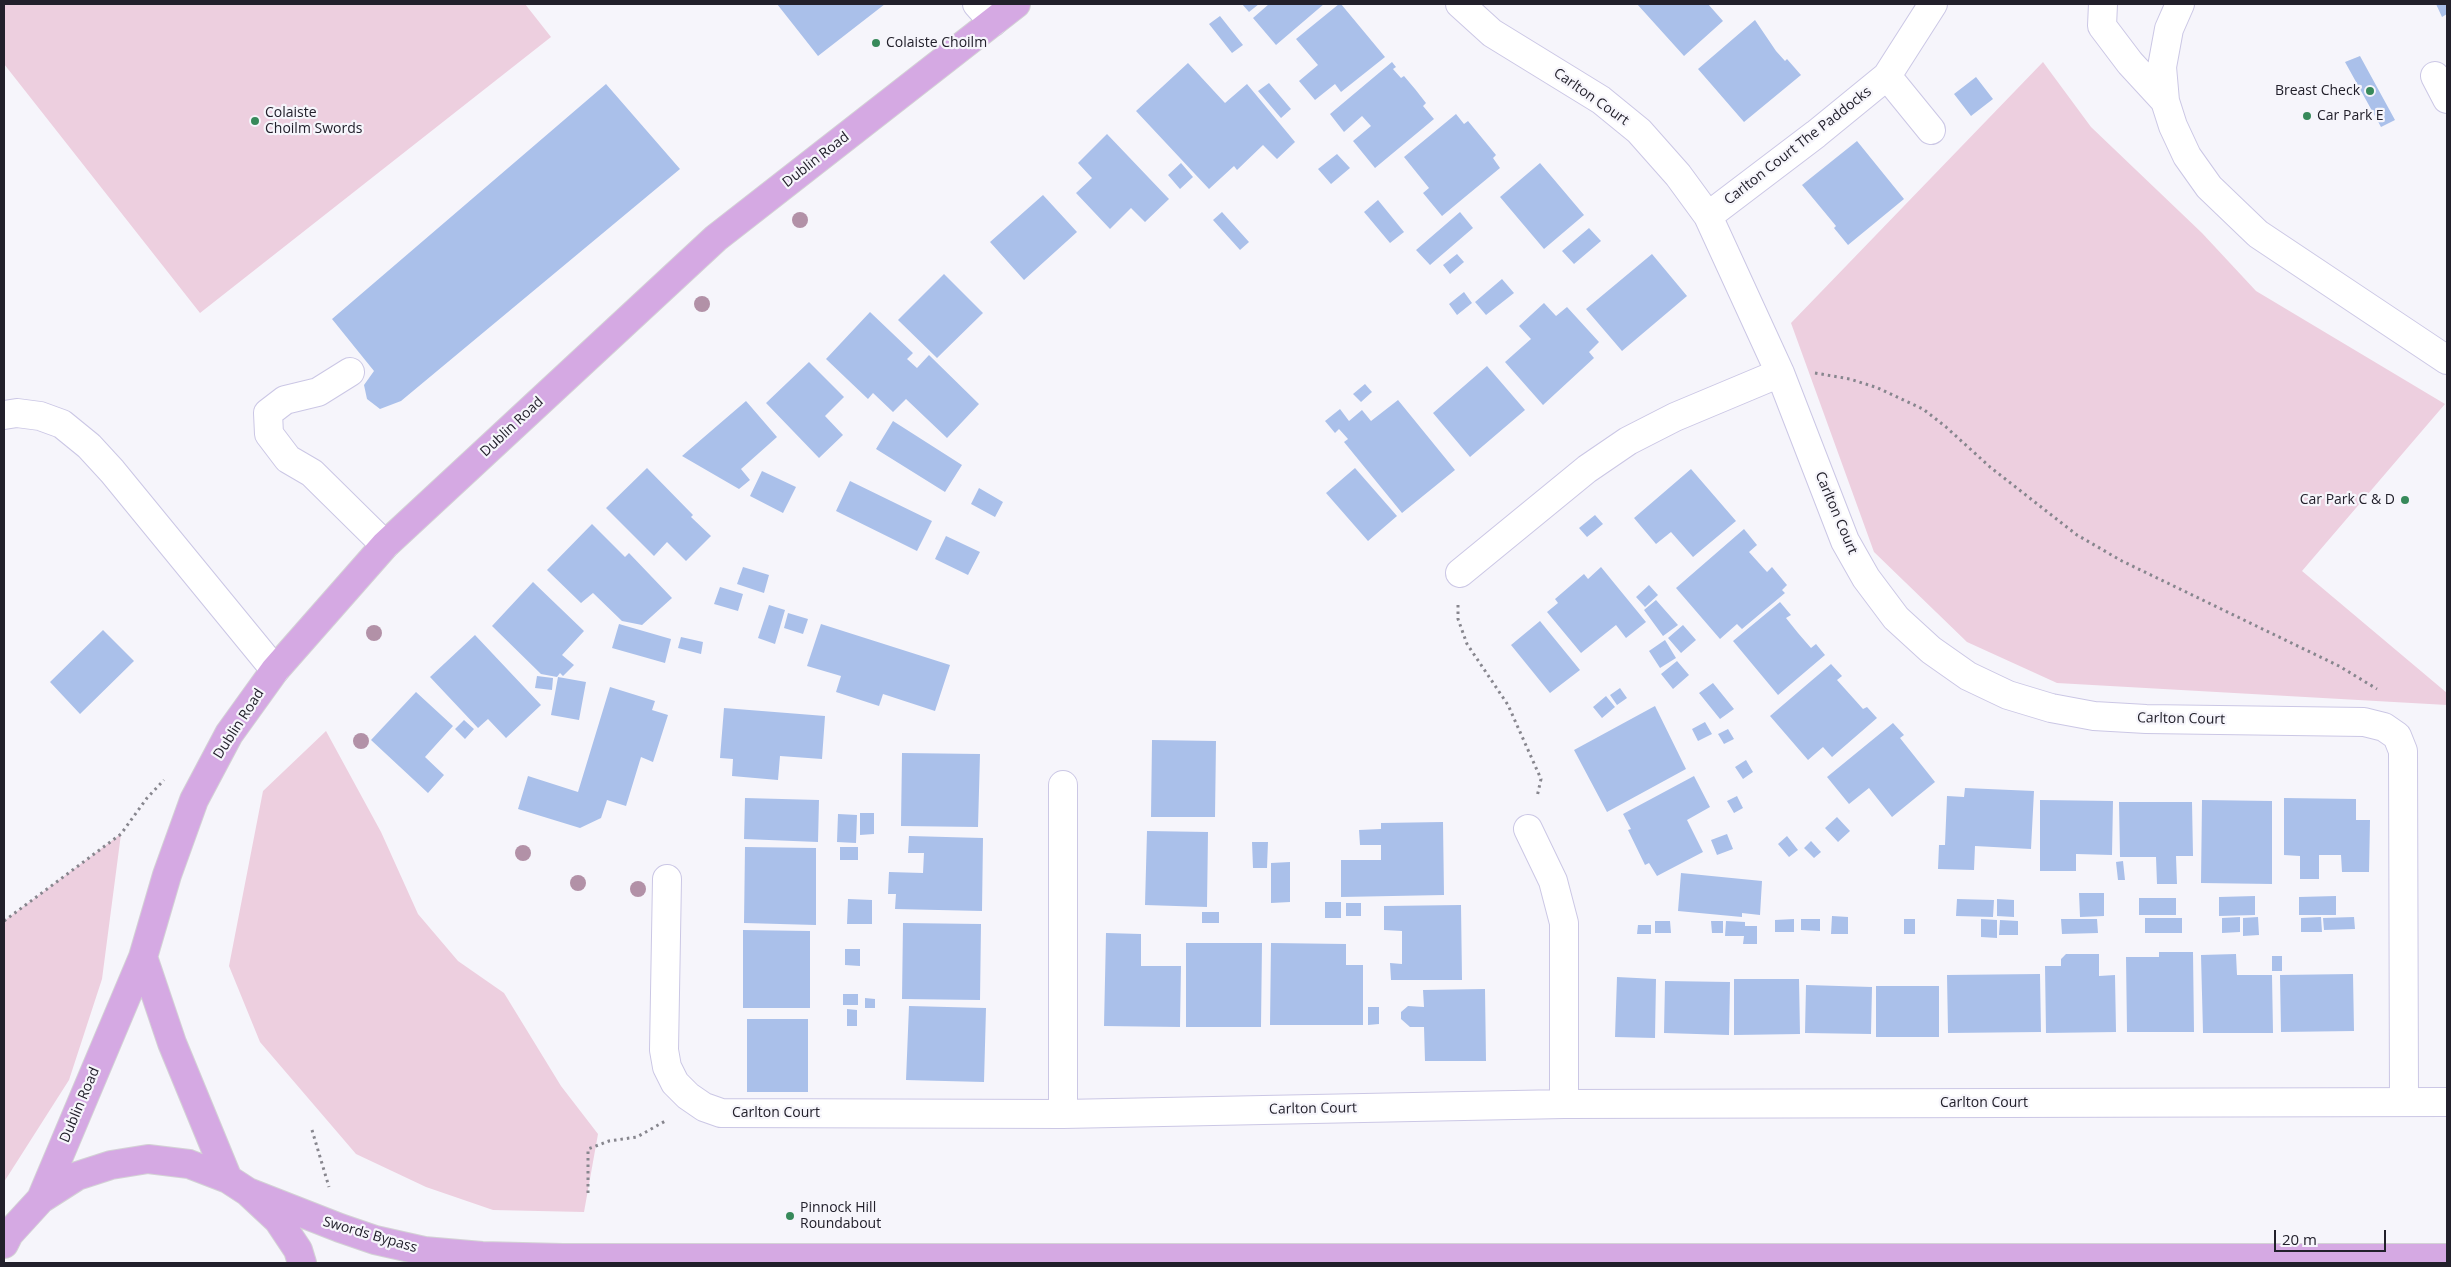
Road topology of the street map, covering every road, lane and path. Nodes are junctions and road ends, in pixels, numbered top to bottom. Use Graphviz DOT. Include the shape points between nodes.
graph roads {
  1 [pos="1016,4"];
  2 [pos="1460,4"];
  3 [pos="1934,4"];
  4 [pos="2103,4"];
  5 [pos="2180,4"];
  6 [pos="985,13"];
  7 [pos="1887,76"];
  8 [pos="2165,101"];
  9 [pos="1931,130"];
  10 [pos="1708,216"];
  11 [pos="2447,360"];
  12 [pos="350,372"];
  13 [pos="1780,373"];
  14 [pos="4,415"];
  15 [pos="385,545"];
  16 [pos="1460,573"];
  17 [pos="274,670"];
  18 [pos="2390,732"];
  19 [pos="167,777"];
  20 [pos="1063,785"];
  21 [pos="1528,829"];
  22 [pos="667,879"];
  23 [pos="4,921"];
  24 [pos="143,957"];
  25 [pos="688,1096"];
  26 [pos="2404,1102"];
  27 [pos="2447,1102"];
  28 [pos="1564,1104"];
  29 [pos="1063,1114"];
  30 [pos="312,1130"];
  31 [pos="238,1185"];
  32 [pos="329,1188"];
  33 [pos="588,1193"];
  34 [pos="41,1199"];
  35 [pos="4,1244"];
  36 [pos="2447,1258"];
  37 [pos="302,1263"];
  1 -- 6 [label="main road, Dublin Road"];
  2 -- 10 [label="street, Carlton Court" via="1492,33 1601,100 1639,131 1678,175"];
  3 -- 7 [label="street, Carlton Court The Paddocks"];
  4 -- 8 [label="street" via="2102,26"];
  5 -- 8 [label="street" via="2169,29 2162,67"];
  6 -- 15 [label="main road, Dublin Road" via="716,238"];
  7 -- 9 [label="street"];
  7 -- 10 [label="street, Carlton Court The Paddocks"];
  8 -- 11 [label="street" via="2187,156 2209,187 2258,234"];
  10 -- 13 [label="street, Carlton Court"];
  12 -- 15 [label="street" via="318,392 285,400 268,413 269,434 288,459 312,473"];
  13 -- 16 [label="street" via="1675,417 1628,441 1587,469"];
  13 -- 18 [label="path" via="1823,373 1850,379 1923,409 2031,499 2091,543 2376,688 2392,709"];
  13 -- 18 [label="street, Carlton Court" via="1845,541 1866,578 1896,618 1968,676 2008,695 2094,716 2364,722 2384,727"];
  14 -- 17 [label="street" via="40,416 62,424 90,446"];
  15 -- 17 [label="main road, Dublin Road"];
  16 -- 21 [label="path" via="1458,619 1462,632 1482,669 1508,705 1541,779"];
  17 -- 24 [label="main road, Dublin Road" via="229,734 194,800 167,875"];
  18 -- 26 [label="street" via="2397,736 2403,751"];
  19 -- 23 [label="path" via="121,834"];
  20 -- 29 [label="street"];
  21 -- 28 [label="street" via="1554,881 1564,923"];
  22 -- 25 [label="street, Carlton Court" via="664,1050 666,1067"];
  24 -- 31 [label="main road" via="172,1043"];
  24 -- 34 [label="main road, Dublin Road"];
  25 -- 29 [label="street, Carlton Court" via="721,1113"];
  25 -- 33 [label="path" via="661,1125 637,1137 609,1141 588,1149"];
  26 -- 27 [label="street, Carlton Court"];
  26 -- 28 [label="street, Carlton Court"];
  28 -- 29 [label="street, Carlton Court"];
  30 -- 32 [label="path"];
  31 -- 34 [label="main road" via="190,1164 148,1159 111,1164 77,1176"];
  31 -- 36 [label="main road, Swords Bypass" via="375,1240 424,1251 482,1256"];
  31 -- 37 [label="main road" via="278,1220 298,1250"];
  34 -- 35 [label="main road"];
}
